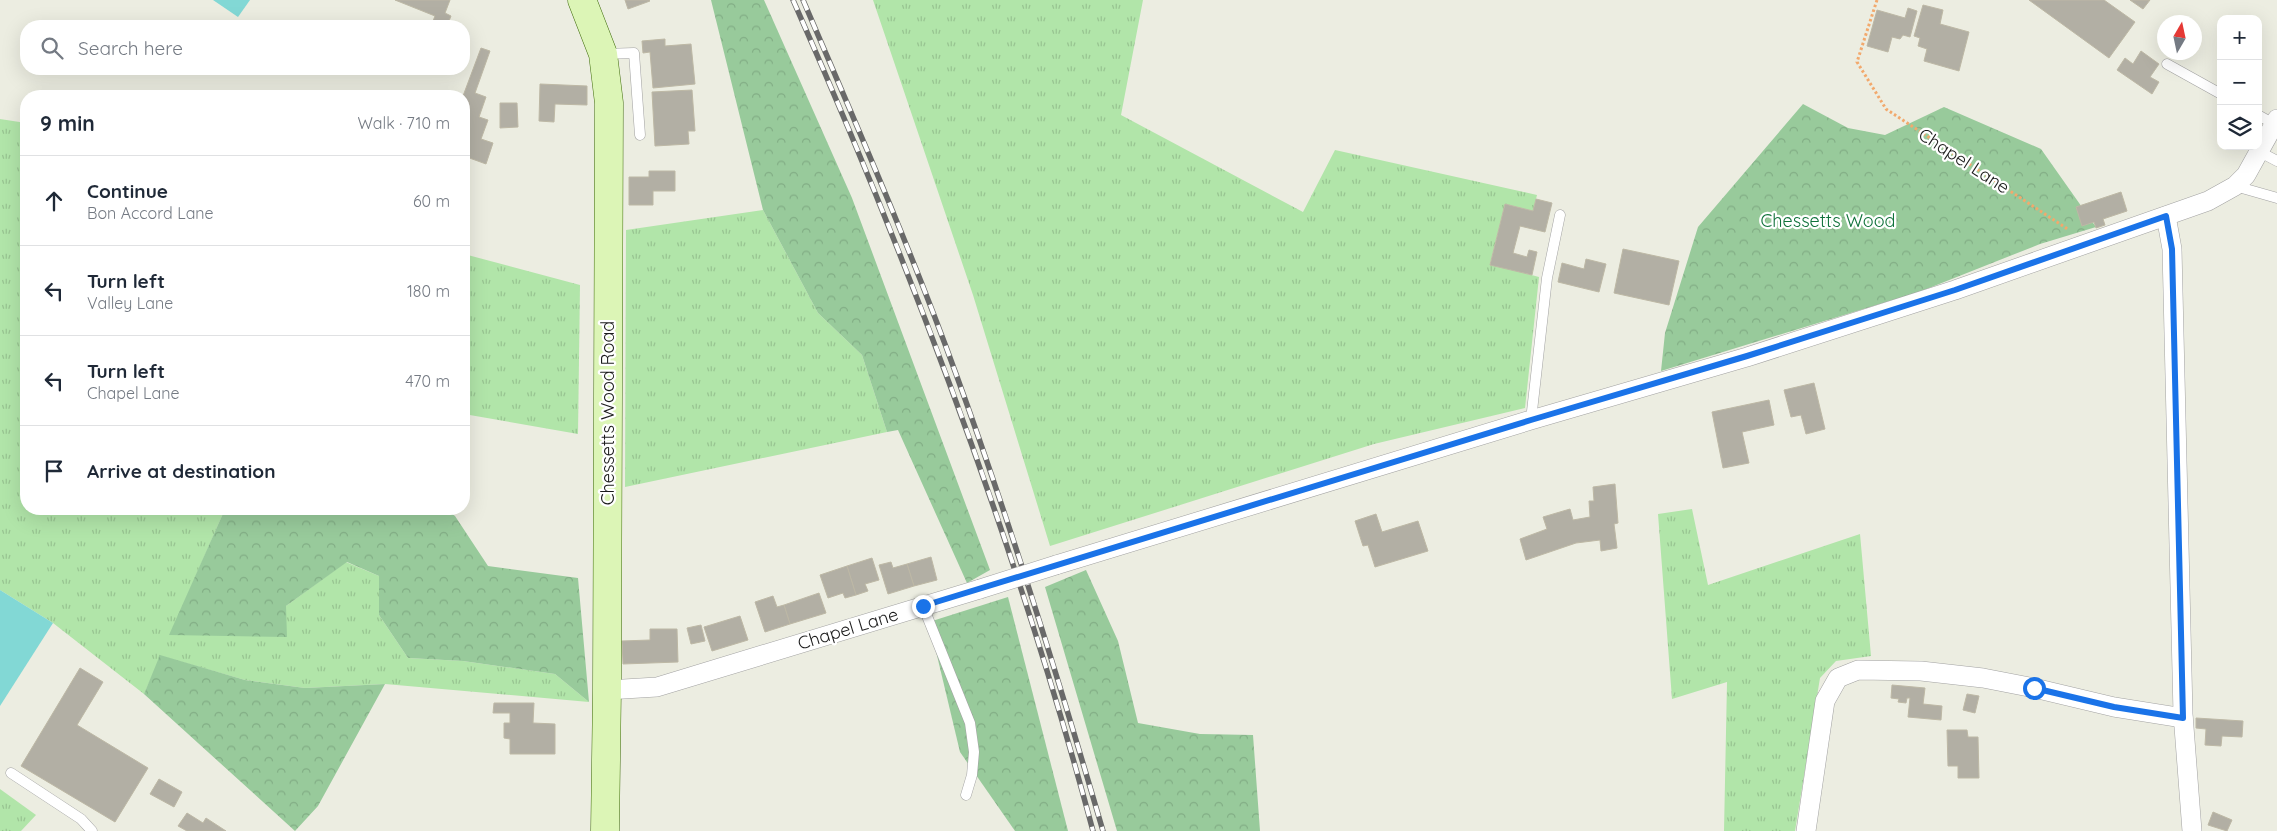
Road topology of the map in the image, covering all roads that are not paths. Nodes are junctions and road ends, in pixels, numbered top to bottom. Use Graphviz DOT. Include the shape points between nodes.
graph roads {
  1 [pos="582,0"];
  2 [pos="603,54"];
  3 [pos="2167,64"];
  4 [pos="2217,92"];
  5 [pos="2270,119"];
  6 [pos="640,135"];
  7 [pos="2262,140"];
  8 [pos="2258,150"];
  9 [pos="2277,161"];
  10 [pos="2235,186"];
  11 [pos="2277,198"];
  12 [pos="1560,215"];
  13 [pos="2166,216"];
  14 [pos="1531,420"];
  15 [pos="923,606"];
  16 [pos="607,690"];
  17 [pos="2183,718"];
  18 [pos="11,773"];
  19 [pos="966,795"];
  20 [pos="92,831"];
  21 [pos="605,831"];
  22 [pos="1806,831"];
  23 [pos="2192,831"];
  1 -- 2 [label="street, Chessetts Wood Road"];
  2 -- 6 [label="lane" via="634,53"];
  2 -- 16 [label="street, Chessetts Wood Road" via="609,102"];
  3 -- 4 [label="lane"];
  5 -- 7 [label="street, Chapel Lane"];
  8 -- 9 [label="lane"];
  8 -- 10 [label="street, Chapel Lane" via="2246,175"];
  10 -- 11 [label="lane"];
  10 -- 13 [label="street, Chapel Lane" via="2208,201"];
  12 -- 14 [label="lane" via="1547,278"];
  13 -- 14 [label="street, Chapel Lane" via="1955,290"];
  13 -- 17 [label="street" via="2172,249"];
  14 -- 15 [label="street, Chapel Lane, bridge"];
  15 -- 16 [label="street, Chapel Lane" via="657,687"];
  15 -- 19 [label="lane" via="970,723 974,752"];
  16 -- 21 [label="street, Chessetts Wood Road"];
  17 -- 22 [label="street" via="2114,707 1983,678 1858,670 1838,678 1825,701"];
  17 -- 23 [label="street"];
  18 -- 20 [label="lane" via="81,819"];
}
